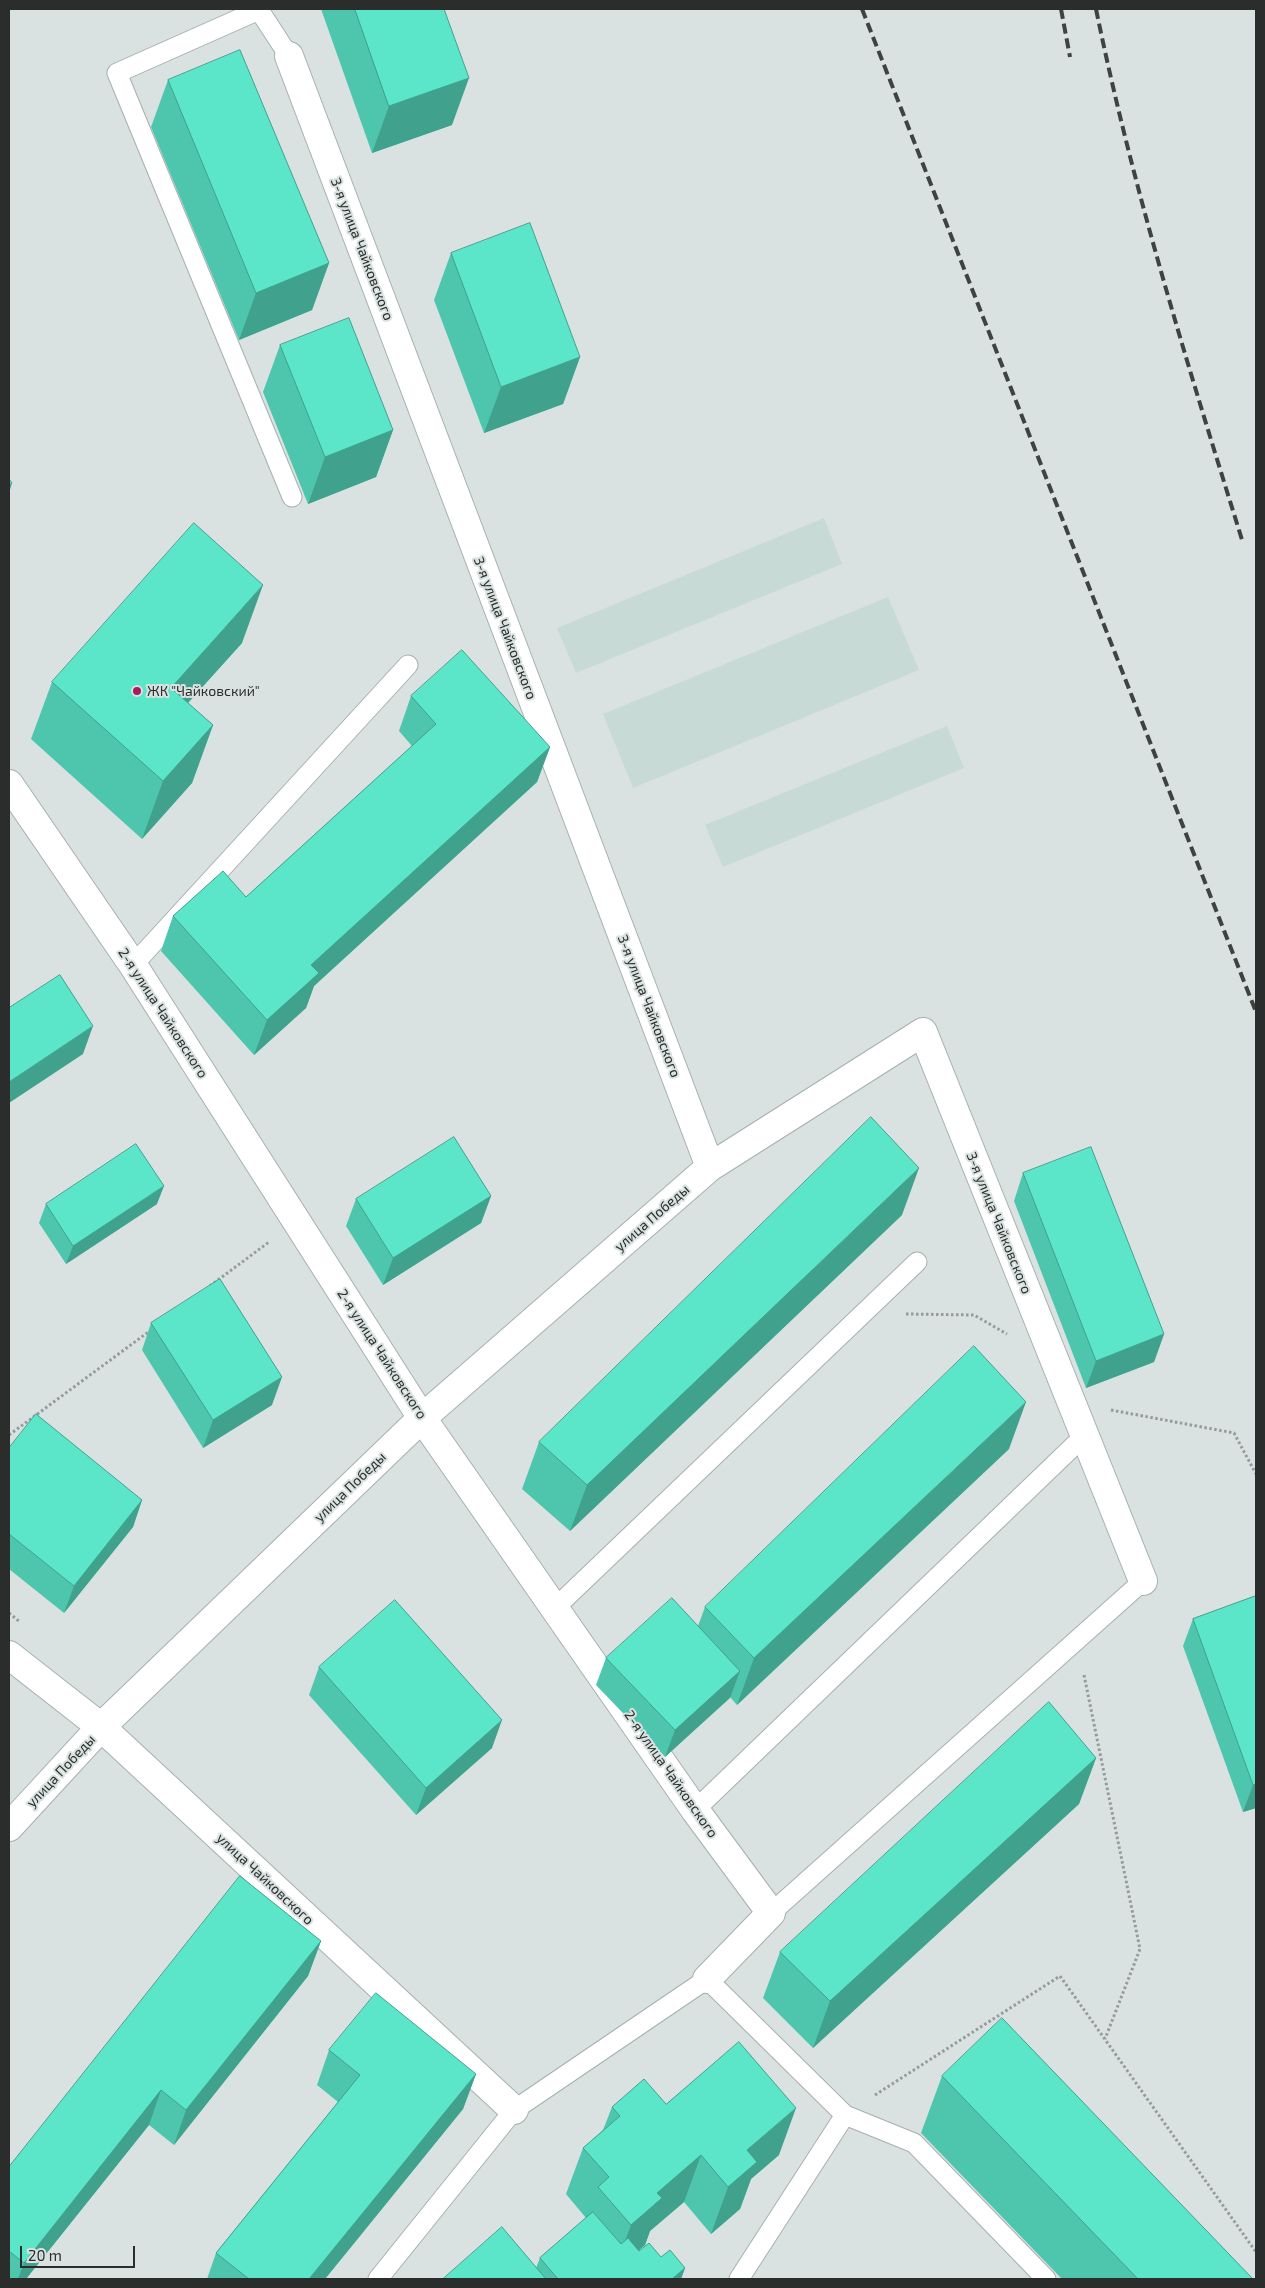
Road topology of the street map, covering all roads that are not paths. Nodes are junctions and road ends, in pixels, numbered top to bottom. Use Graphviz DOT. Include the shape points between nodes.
graph roads {
  1 [pos="289,56"];
  2 [pos="292,497"];
  3 [pos="408,665"];
  4 [pos="9,784"];
  5 [pos="133,965"];
  6 [pos="710,1168"];
  7 [pos="917,1262"];
  8 [pos="422,1418"];
  9 [pos="1085,1435"];
  10 [pos="1142,1581"];
  11 [pos="554,1608"];
  12 [pos="9,1655"];
  13 [pos="101,1727"];
  14 [pos="695,1810"];
  15 [pos="9,1827"];
  16 [pos="771,1913"];
  17 [pos="707,1979"];
  18 [pos="514,2110"];
  19 [pos="845,2115"];
  20 [pos="378,2279"];
  21 [pos="739,2279"];
  22 [pos="1046,2279"];
  1 -- 2 [label="lane" via="259,10 117,73"];
  1 -- 6 [label="street, 3-я улица Чайковского"];
  3 -- 5 [label="lane"];
  4 -- 5 [label="street, 2-я улица Чайковского"];
  5 -- 8 [label="street, 2-я улица Чайковского"];
  6 -- 8 [label="street, улица Победы"];
  6 -- 9 [label="street, 3-я улица Чайковского" via="923,1032"];
  7 -- 11 [label="lane"];
  8 -- 11 [label="street, 2-я улица Чайковского"];
  8 -- 13 [label="street, улица Победы"];
  9 -- 10 [label="street, 3-я улица Чайковского"];
  9 -- 14 [label="lane"];
  10 -- 16 [label="lane"];
  11 -- 14 [label="street, 2-я улица Чайковского"];
  12 -- 13 [label="street, улица Чайковского"];
  13 -- 15 [label="street, улица Победы"];
  13 -- 18 [label="street, улица Чайковского"];
  14 -- 16 [label="street, 2-я улица Чайковского"];
  16 -- 17 [label="street"];
  17 -- 18 [label="lane"];
  17 -- 19 [label="lane"];
  18 -- 20 [label="lane"];
  19 -- 21 [label="lane"];
  19 -- 22 [label="lane" via="914,2144"];
}
